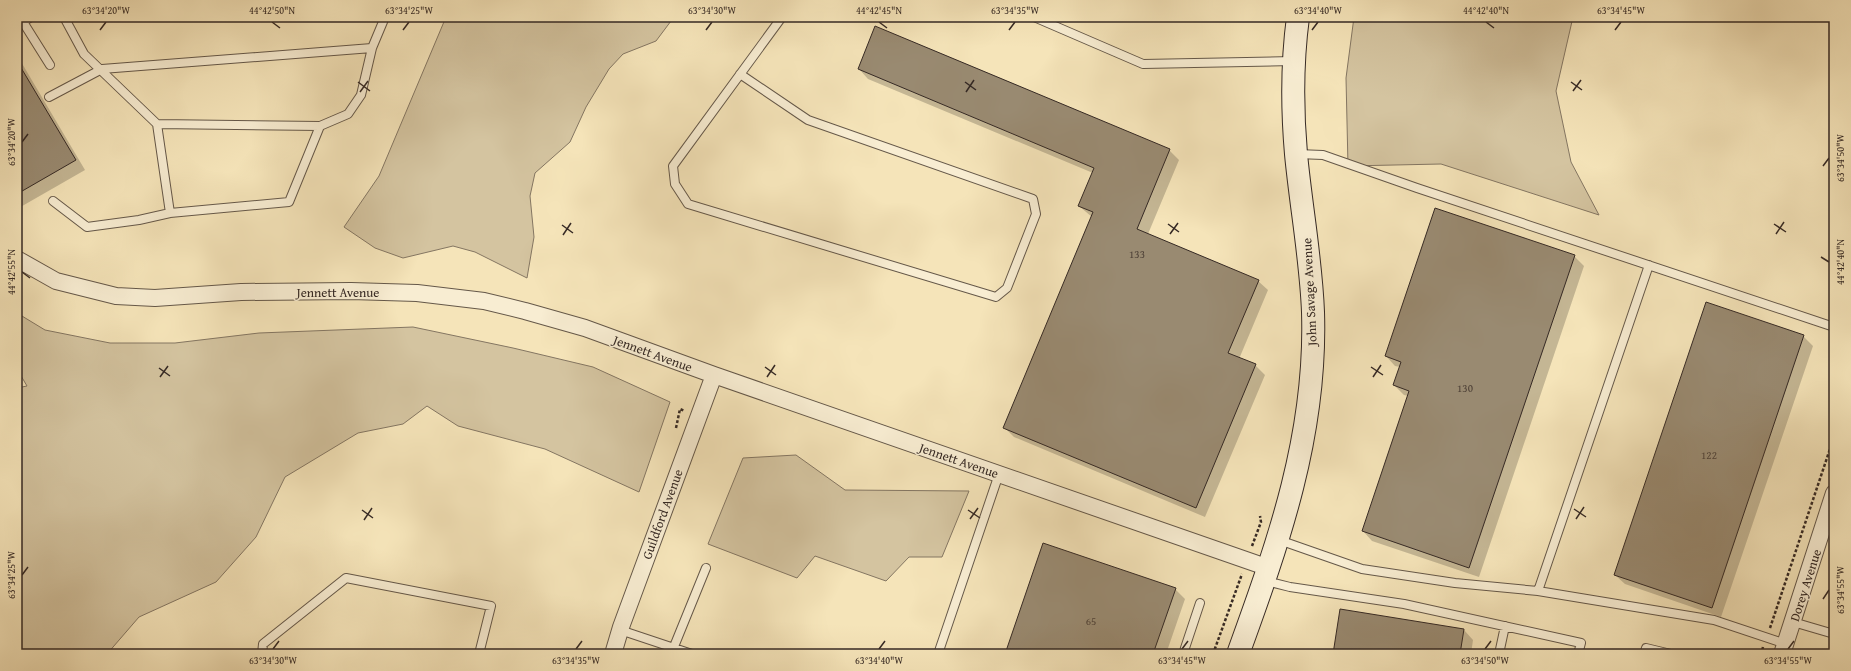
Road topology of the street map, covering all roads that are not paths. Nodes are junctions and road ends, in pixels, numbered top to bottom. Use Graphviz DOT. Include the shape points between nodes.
graph roads {
  1 [pos="31,17"];
  2 [pos="64,17"];
  3 [pos="385,17"];
  4 [pos="782,17"];
  5 [pos="1034,17"];
  6 [pos="1298,17"];
  7 [pos="372,48"];
  8 [pos="1294,61"];
  9 [pos="50,66"];
  10 [pos="102,69"];
  11 [pos="740,74"];
  12 [pos="49,97"];
  13 [pos="157,124"];
  14 [pos="320,126"];
  15 [pos="1296,154"];
  16 [pos="54,201"];
  17 [pos="170,213"];
  18 [pos="17,259"];
  19 [pos="1649,265"];
  20 [pos="1834,327"];
  21 [pos="714,375"];
  22 [pos="999,474"];
  23 [pos="1834,493"];
  24 [pos="1279,540"];
  25 [pos="706,568"];
  26 [pos="1267,574"];
  27 [pos="1538,591"];
  28 [pos="1200,603"];
  29 [pos="1793,622"];
  30 [pos="1505,626"];
  31 [pos="620,630"];
  32 [pos="1834,634"];
  33 [pos="1784,649"];
  34 [pos="672,651"];
  35 [pos="262,654"];
  36 [pos="479,654"];
  37 [pos="613,654"];
  38 [pos="692,654"];
  39 [pos="938,654"];
  40 [pos="1183,654"];
  41 [pos="1238,654"];
  42 [pos="1499,654"];
  43 [pos="1578,654"];
  44 [pos="1644,654"];
  45 [pos="1670,654"];
  1 -- 9 [label="lane" via="23,22"];
  2 -- 10 [label="lane" via="84,54"];
  3 -- 7 [label="lane"];
  4 -- 11 [label="lane"];
  5 -- 8 [label="lane" via="1143,64"];
  6 -- 8 [label="main road, John Savage Avenue"];
  7 -- 10 [label="lane"];
  7 -- 14 [label="lane" via="361,95 348,114"];
  8 -- 15 [label="main road, John Savage Avenue"];
  10 -- 12 [label="lane"];
  10 -- 13 [label="lane"];
  11 -- 11 [label="lane" via="673,166 675,184 688,204 996,297 1007,288 1036,214 1032,199 808,120"];
  13 -- 14 [label="lane"];
  13 -- 17 [label="lane"];
  14 -- 17 [label="lane" via="289,202"];
  15 -- 19 [label="lane" via="1323,155"];
  15 -- 24 [label="main road, John Savage Avenue" via="1311,285 1312,365 1302,446"];
  16 -- 17 [label="lane" via="87,227"];
  18 -- 21 [label="street, Jennett Avenue" via="56,281 116,296 155,298 241,292 358,292 417,293 484,301 585,328"];
  19 -- 20 [label="lane"];
  19 -- 27 [label="lane"];
  21 -- 22 [label="street, Jennett Avenue"];
  21 -- 31 [label="street, Guildford Avenue"];
  22 -- 26 [label="street, Jennett Avenue" via="1247,560"];
  22 -- 39 [label="lane"];
  23 -- 29 [label="street, Dorey Avenue"];
  24 -- 26 [label="main road, John Savage Avenue"];
  24 -- 27 [label="lane" via="1362,569 1455,583"];
  25 -- 34 [label="lane"];
  26 -- 30 [label="lane" via="1290,587 1404,604"];
  26 -- 41 [label="main road, John Savage Avenue"];
  27 -- 33 [label="lane" via="1714,620 1766,638"];
  28 -- 40 [label="lane"];
  29 -- 32 [label="lane"];
  29 -- 33 [label="street, Dorey Avenue"];
  30 -- 42 [label="lane"];
  30 -- 43 [label="lane" via="1581,643"];
  31 -- 34 [label="lane"];
  31 -- 37 [label="street, Guildford Avenue"];
  34 -- 38 [label="lane"];
  35 -- 36 [label="lane" via="263,644 346,578 491,606"];
  44 -- 45 [label="lane" via="1646,648"];
}
